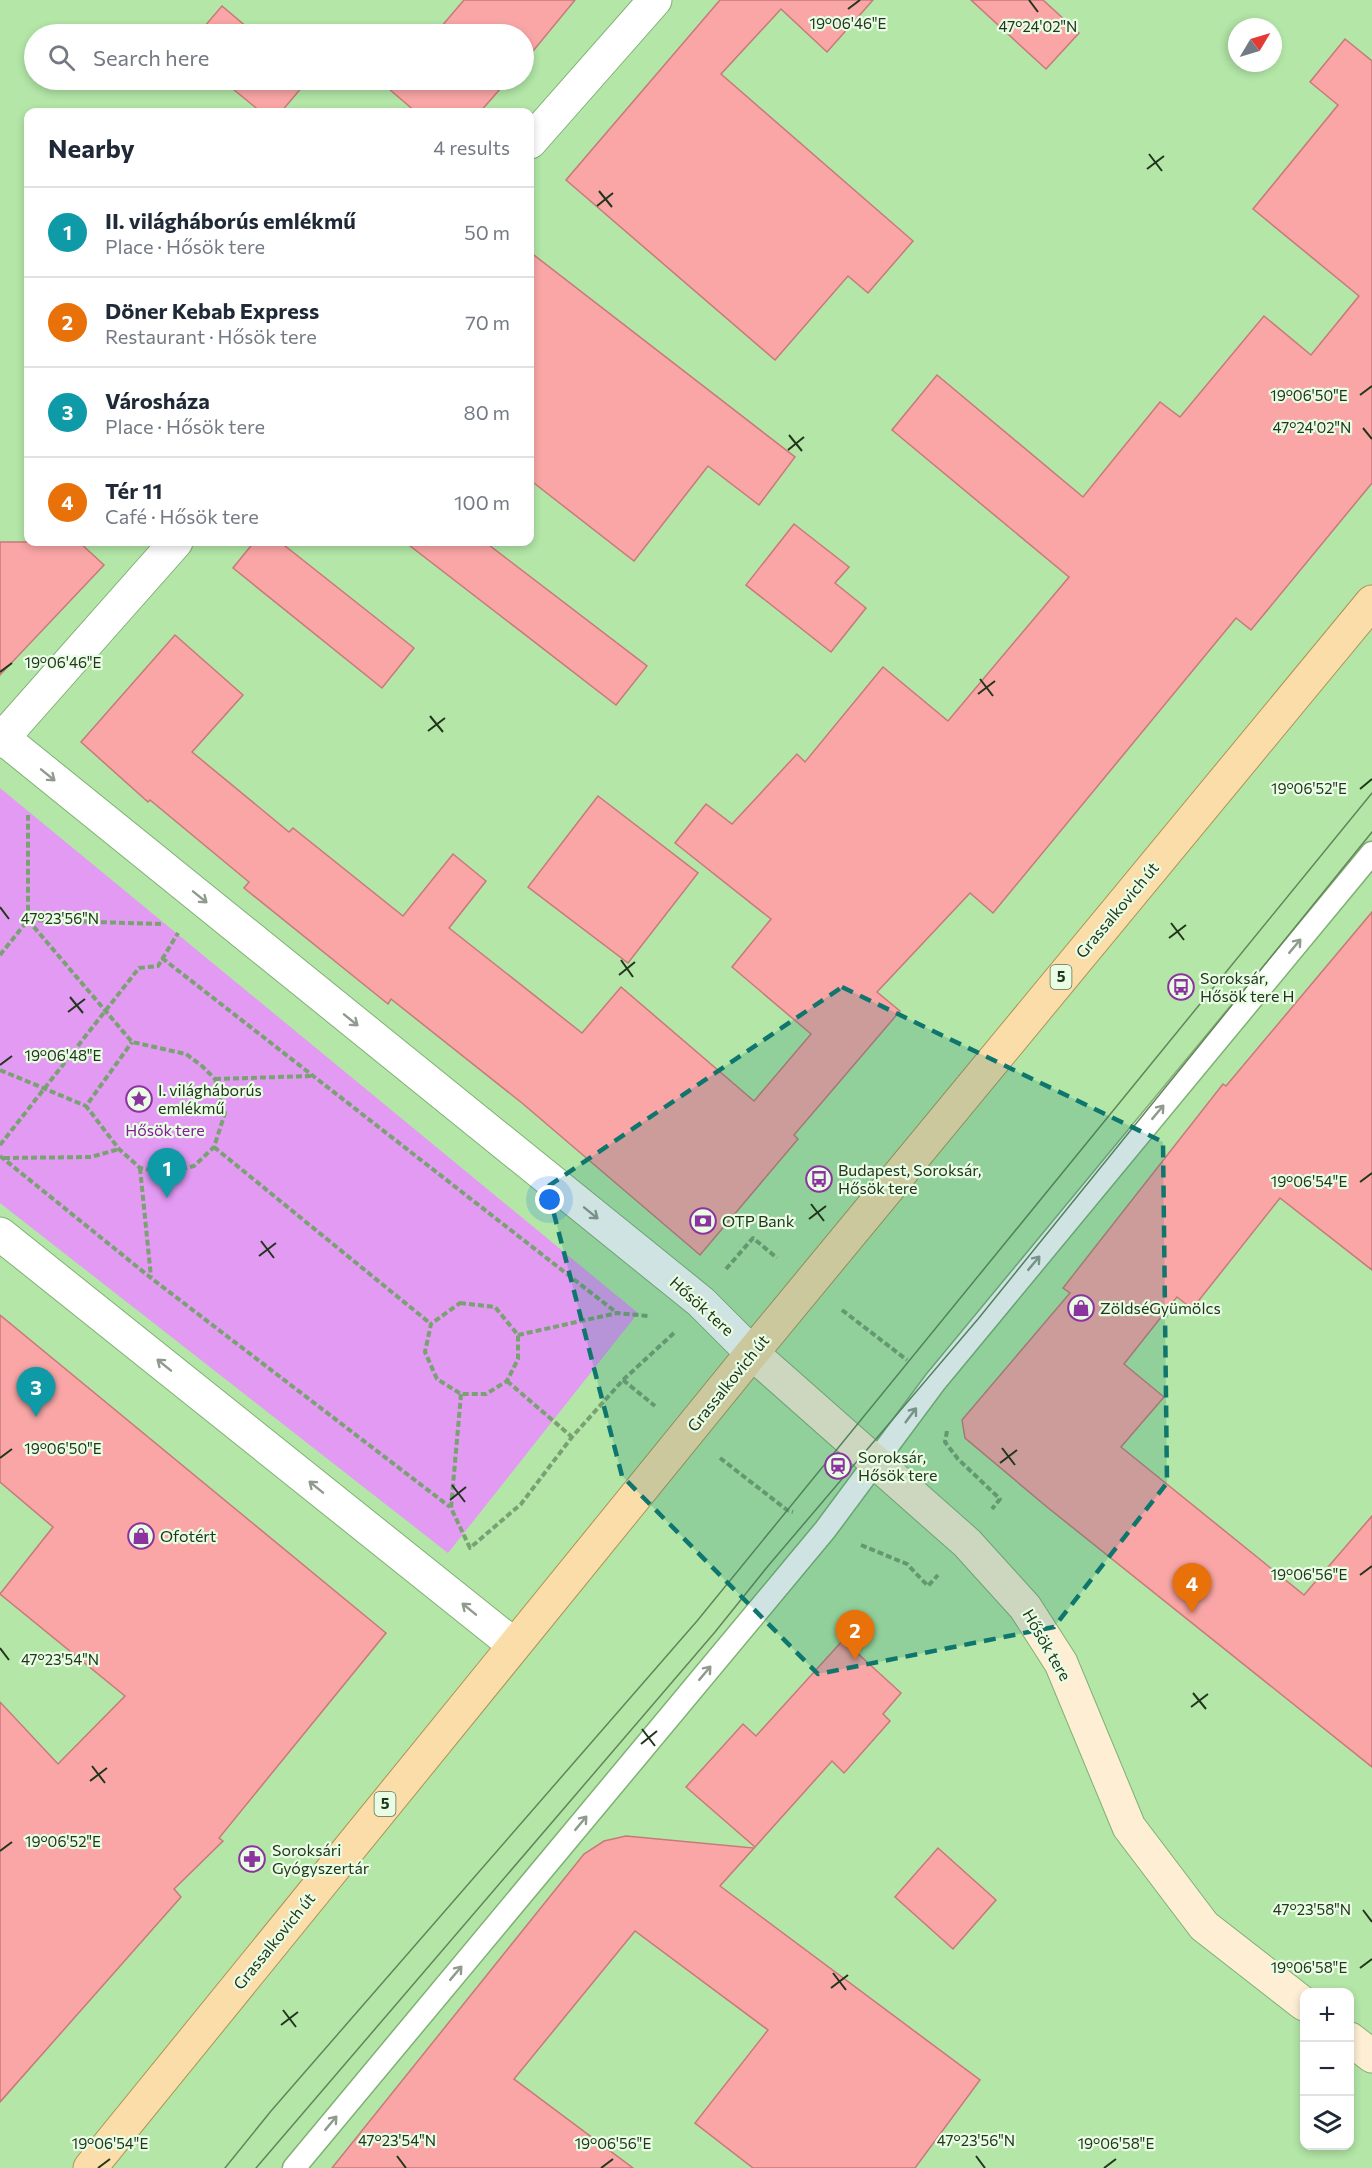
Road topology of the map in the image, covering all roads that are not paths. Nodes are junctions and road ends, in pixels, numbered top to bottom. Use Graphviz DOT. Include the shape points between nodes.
graph roads {
  1 [pos="655,0"];
  2 [pos="534,137"];
  3 [pos="172,546"];
  4 [pos="1372,602"];
  5 [pos="1,739"];
  6 [pos="1372,853"];
  7 [pos="0,1234"];
  8 [pos="752,1353"];
  9 [pos="876,1461"];
  10 [pos="514,1645"];
  11 [pos="1300,2000"];
  12 [pos="1354,2042"];
  13 [pos="1372,2056"];
  14 [pos="90,2168"];
  15 [pos="294,2168"];
  1 -- 2 [label="street"];
  3 -- 5 [label="street"];
  4 -- 8 [label="main road, Grassalkovich út / 5"];
  5 -- 8 [label="street, Hősök tere, one-way" via="694,1311"];
  9 -- 6 [label="lane, one-way" via="935,1382"];
  10 -- 7 [label="street, one-way"];
  8 -- 9 [label="street, Hősök tere"];
  8 -- 10 [label="main road, Grassalkovich út / 5"];
  9 -- 11 [label="street, Hősök tere" via="967,1543 1025,1607 1061,1663 1129,1827 1204,1926"];
  15 -- 9 [label="lane, one-way" via="825,1530"];
  10 -- 14 [label="main road, Grassalkovich út / 5"];
  12 -- 13 [label="street"];
}
